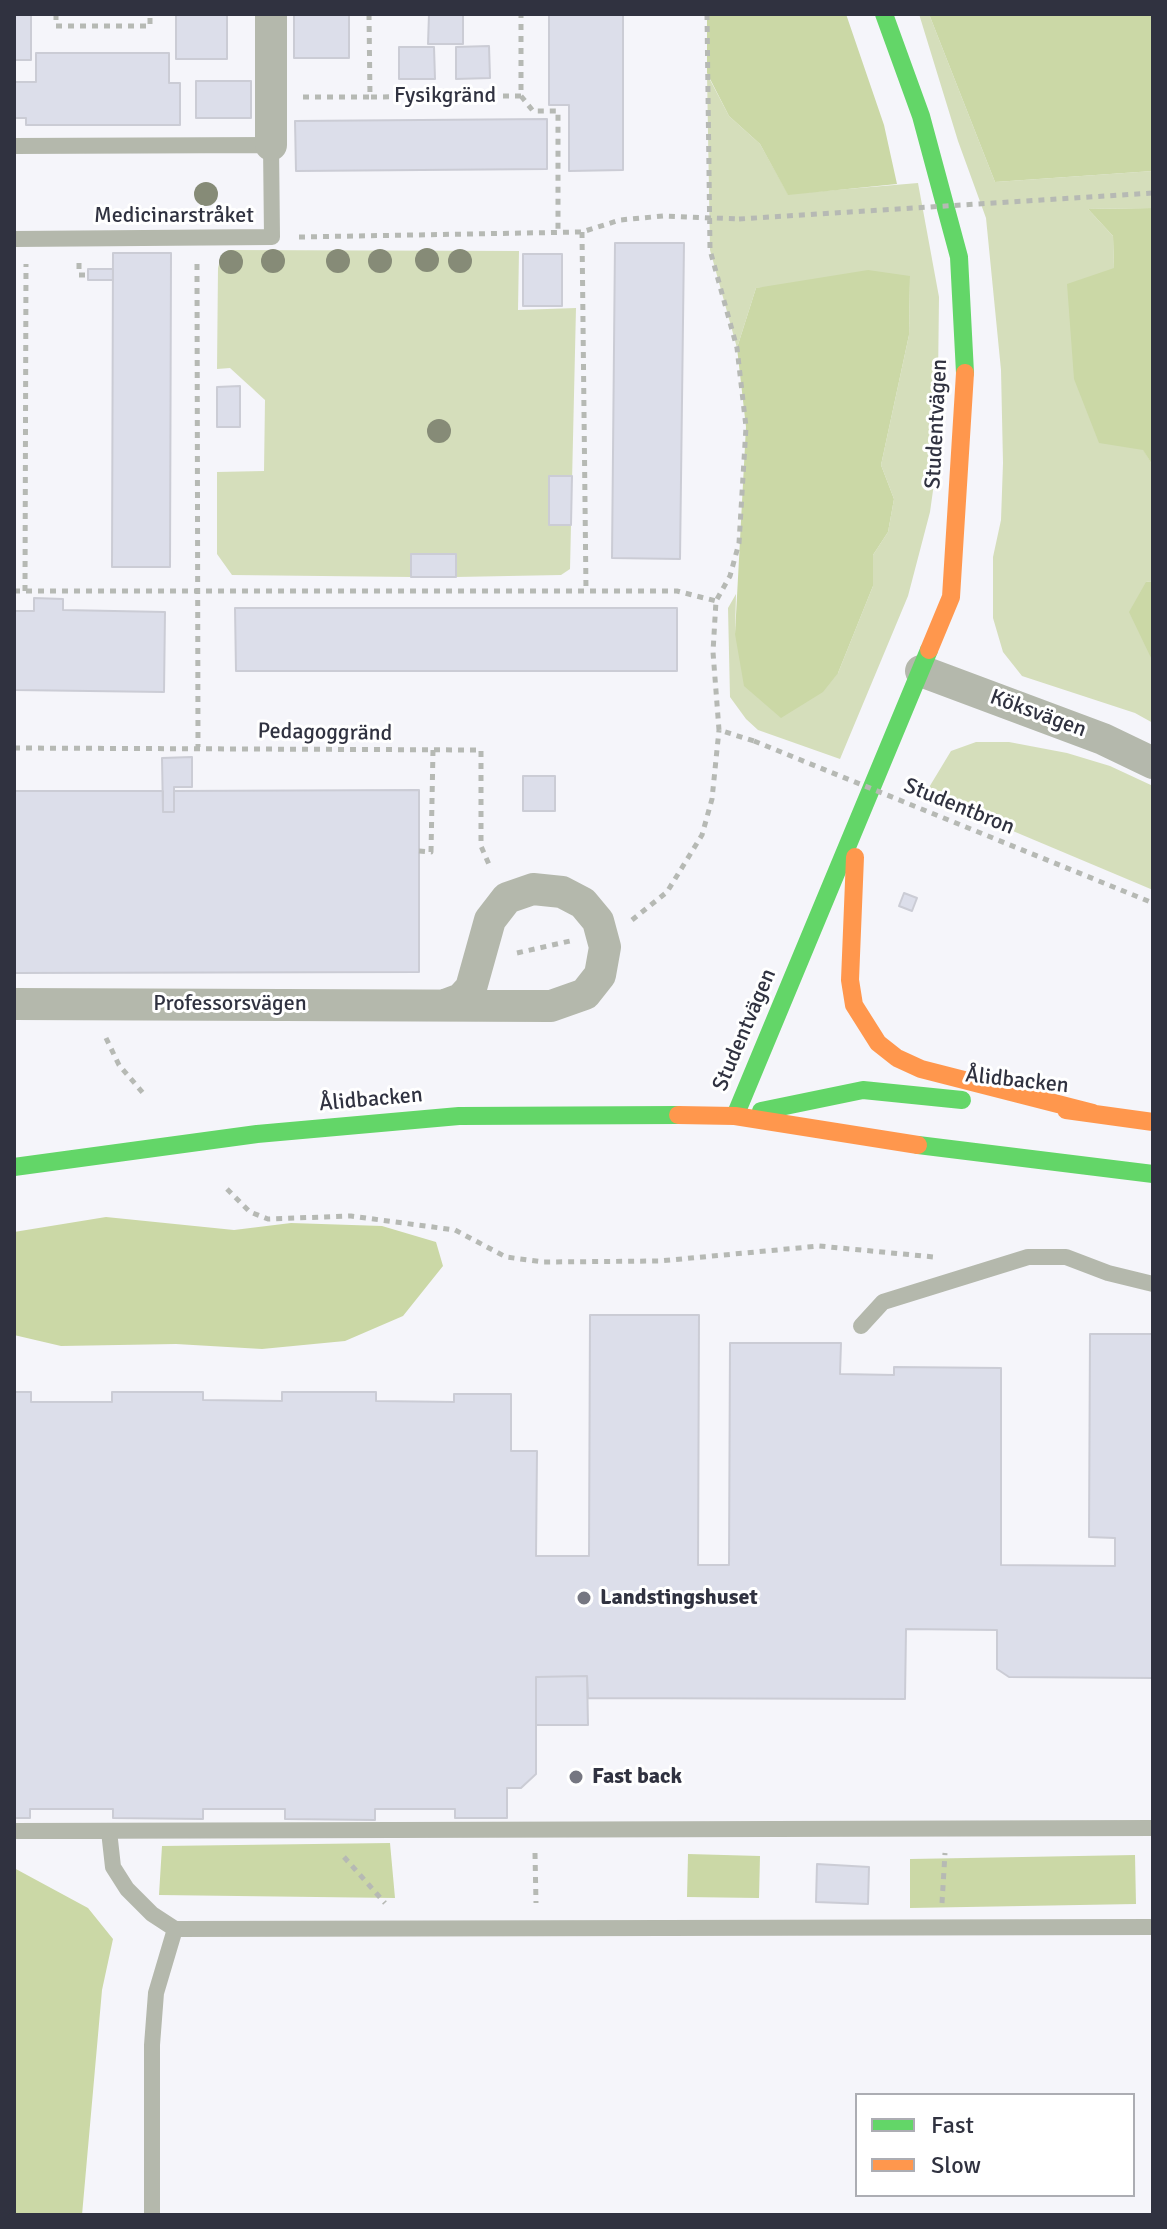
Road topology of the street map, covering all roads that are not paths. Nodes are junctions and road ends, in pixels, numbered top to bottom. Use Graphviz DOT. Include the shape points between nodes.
graph roads {
  1 [pos="271,14"];
  2 [pos="884,14"];
  3 [pos="271,145"];
  4 [pos="14,146"];
  5 [pos="20,239"];
  6 [pos="921,671"];
  7 [pos="1153,763"];
  8 [pos="856,830"];
  9 [pos="14,1004"];
  10 [pos="445,1005"];
  11 [pos="1093,1113"];
  12 [pos="735,1116"];
  13 [pos="1153,1122"];
  14 [pos="14,1167"];
  15 [pos="1153,1174"];
  16 [pos="1153,1284"];
  17 [pos="861,1326"];
  18 [pos="1153,1828"];
  19 [pos="14,1831"];
  20 [pos="109,1831"];
  21 [pos="1153,1927"];
  22 [pos="175,1929"];
  23 [pos="152,2215"];
  1 -- 3 [label="street"];
  2 -- 6 [label="main road, Studentvägen" via="941,185 959,257 965,330 951,597"];
  3 -- 4 [label="lane"];
  3 -- 5 [label="lane, Medicinarstråket" via="272,237"];
  6 -- 7 [label="street, Köksvägen"];
  6 -- 8 [label="main road, Studentvägen"];
  8 -- 11 [label="main road, Studentvägen" via="850,980 854,1005 878,1043 921,1069"];
  8 -- 12 [label="main road, Studentvägen"];
  9 -- 10 [label="street, Professorsvägen"];
  10 -- 10 [label="street, Professorsvägen" via="551,1006 585,994 605,962 603,933 591,910 574,896 533,889 507,898 490,920 471,988"];
  11 -- 12 [label="main road, Ålidbacken" via="863,1090"];
  11 -- 13 [label="main road, Ålidbacken"];
  12 -- 14 [label="main road, Ålidbacken" via="459,1116 257,1134"];
  12 -- 15 [label="main road, Ålidbacken" via="851,1137"];
  16 -- 17 [label="lane" via="1066,1257 1028,1257 883,1302"];
  18 -- 20 [label="lane"];
  19 -- 20 [label="lane"];
  20 -- 22 [label="lane" via="113,1867 120,1878 152,1914"];
  21 -- 22 [label="lane"];
  22 -- 23 [label="lane" via="156,1993"];
}
